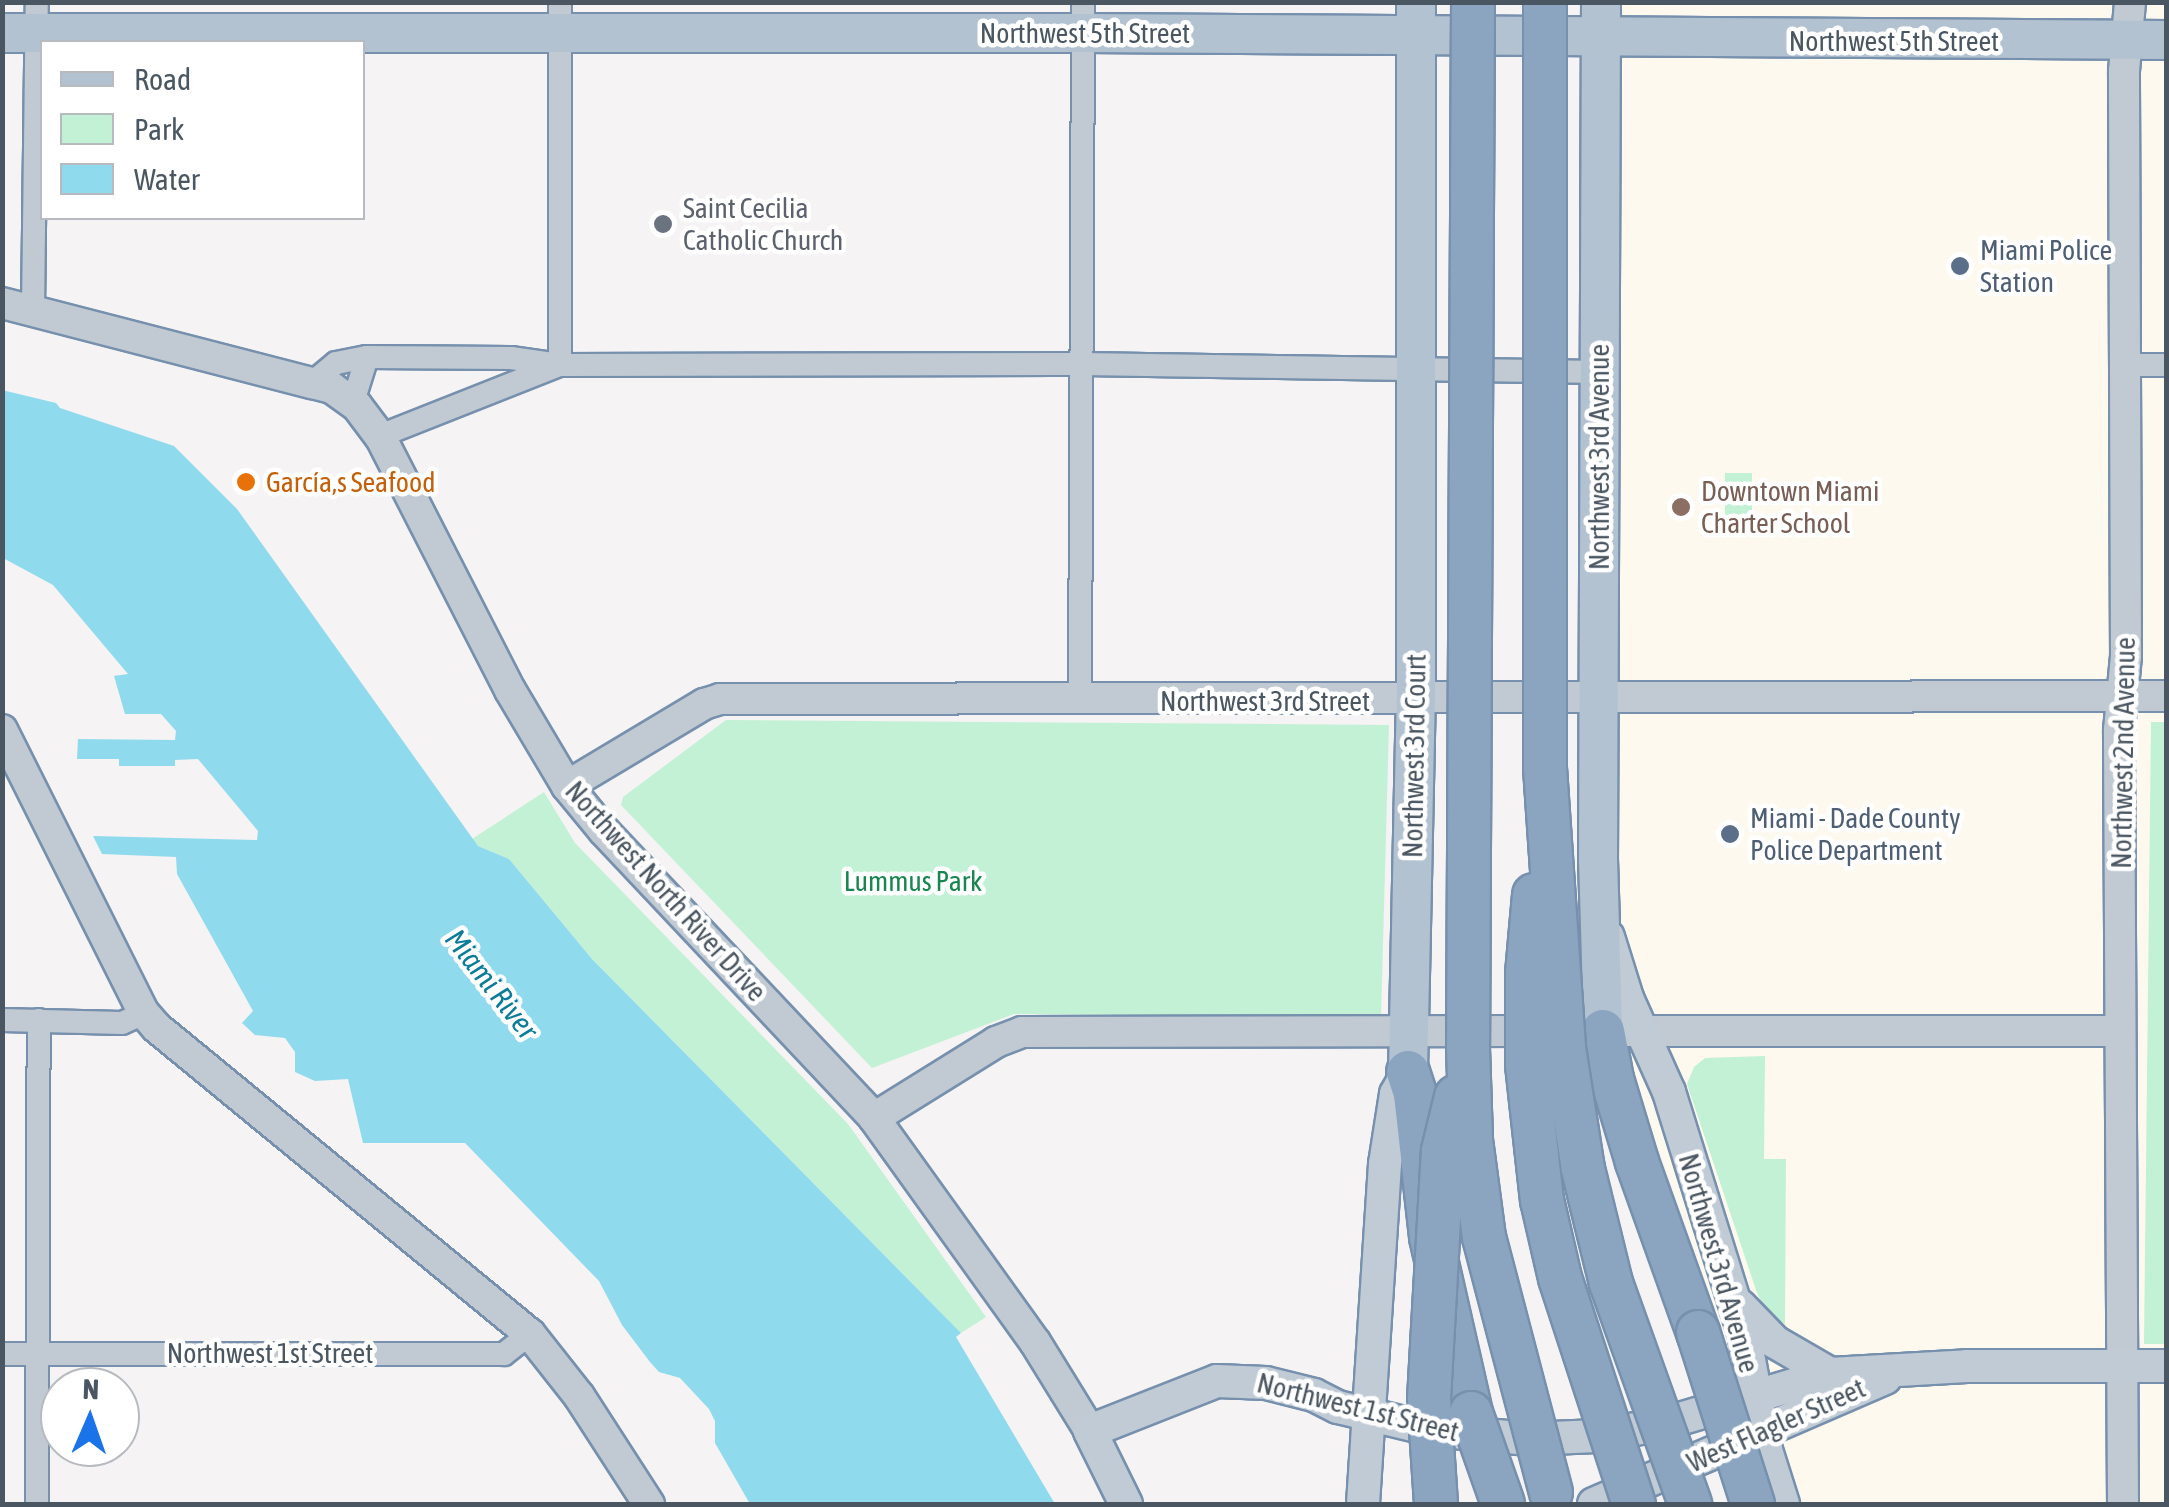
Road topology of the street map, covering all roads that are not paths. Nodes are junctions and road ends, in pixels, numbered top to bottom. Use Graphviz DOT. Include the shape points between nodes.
graph roads {
  1 [pos="1473,2"];
  2 [pos="1544,2"];
  3 [pos="2130,2"];
  4 [pos="560,17"];
  5 [pos="1084,18"];
  6 [pos="1416,19"];
  7 [pos="1600,20"];
  8 [pos="25,23"];
  9 [pos="2166,40"];
  10 [pos="2126,42"];
  11 [pos="2,304"];
  12 [pos="33,312"];
  13 [pos="367,357"];
  14 [pos="1082,364"];
  15 [pos="560,365"];
  16 [pos="2125,365"];
  17 [pos="2166,365"];
  18 [pos="1415,369"];
  19 [pos="1598,372"];
  20 [pos="312,382"];
  21 [pos="353,402"];
  22 [pos="380,436"];
  23 [pos="2122,696"];
  24 [pos="2166,696"];
  25 [pos="1598,697"];
  26 [pos="1080,700"];
  27 [pos="1416,701"];
  28 [pos="2,730"];
  29 [pos="1545,768"];
  30 [pos="567,786"];
  31 [pos="144,1013"];
  32 [pos="2,1020"];
  33 [pos="39,1020"];
  34 [pos="1623,1030"];
  35 [pos="2120,1031"];
  36 [pos="1468,1048"];
  37 [pos="1408,1052"];
  38 [pos="874,1118"];
  39 [pos="1731,1294"];
  40 [pos="530,1334"];
  41 [pos="40,1353"];
  42 [pos="2,1354"];
  43 [pos="1372,1364"];
  44 [pos="2122,1365"];
  45 [pos="2166,1366"];
  46 [pos="1902,1370"];
  47 [pos="1830,1374"];
  48 [pos="1756,1393"];
  49 [pos="1314,1395"];
  50 [pos="1471,1413"];
  51 [pos="1370,1415"];
  52 [pos="1090,1431"];
  53 [pos="1763,1431"];
  54 [pos="1555,1500"];
  55 [pos="37,1504"];
  56 [pos="649,1504"];
  57 [pos="1126,1504"];
  58 [pos="1363,1504"];
  59 [pos="1436,1504"];
  60 [pos="1482,1504"];
  61 [pos="1503,1504"];
  62 [pos="1594,1504"];
  63 [pos="1634,1504"];
  64 [pos="1690,1504"];
  65 [pos="1753,1504"];
  66 [pos="1784,1504"];
  67 [pos="2124,1504"];
  1 -- 36 [label="highway, bridge"];
  2 -- 29 [label="highway, bridge"];
  3 -- 10 [label="street, Northwest 2nd Avenue"];
  4 -- 5 [label="main road, Northwest 5th Street"];
  4 -- 8 [label="main road, Northwest 5th Street"];
  4 -- 15 [label="street"];
  5 -- 6 [label="main road, Northwest 5th Street"];
  5 -- 14 [label="street"];
  6 -- 7 [label="main road, Northwest 5th Street"];
  6 -- 18 [label="main road, Northwest 3rd Court"];
  7 -- 10 [label="main road, Northwest 5th Street"];
  7 -- 19 [label="main road, Northwest 3rd Avenue"];
  8 -- 12 [label="street"];
  9 -- 10 [label="main road, Northwest 5th Street"];
  10 -- 16 [label="street, Northwest 2nd Avenue"];
  11 -- 12 [label="street, Northwest North River Drive"];
  12 -- 20 [label="street, Northwest North River Drive"];
  13 -- 15 [label="street"];
  13 -- 20 [label="street" via="336,363"];
  13 -- 21 [label="street"];
  14 -- 15 [label="street"];
  14 -- 18 [label="street"];
  14 -- 26 [label="street"];
  15 -- 22 [label="street"];
  16 -- 17 [label="street"];
  16 -- 23 [label="street, Northwest 2nd Avenue"];
  18 -- 19 [label="street"];
  18 -- 27 [label="main road, Northwest 3rd Court"];
  19 -- 25 [label="main road, Northwest 3rd Avenue"];
  20 -- 21 [label="street, Northwest North River Drive"];
  21 -- 22 [label="street, Northwest North River Drive"];
  22 -- 30 [label="street, Northwest North River Drive" via="510,690"];
  23 -- 24 [label="street, Northwest 3rd Street"];
  23 -- 25 [label="street, Northwest 3rd Street"];
  23 -- 35 [label="street, Northwest 2nd Avenue"];
  25 -- 27 [label="street, Northwest 3rd Street"];
  25 -- 34 [label="main road, Northwest 3rd Avenue" via="1599,998"];
  26 -- 27 [label="street, Northwest 3rd Street"];
  26 -- 30 [label="street, Northwest 3rd Street" via="720,699"];
  27 -- 37 [label="main road, Northwest 3rd Court"];
  28 -- 31 [label="street"];
  29 -- 63 [label="highway, bridge" via="1527,974 1531,1116 1560,1278"];
  29 -- 64 [label="highway, bridge" via="1560,1005 1576,1131 1611,1283"];
  30 -- 38 [label="street, Northwest North River Drive"];
  31 -- 33 [label="street" via="122,1023"];
  31 -- 40 [label="street" via="171,1042"];
  32 -- 33 [label="street"];
  33 -- 41 [label="street"];
  34 -- 35 [label="street"];
  34 -- 37 [label="street"];
  34 -- 39 [label="main road, Northwest 3rd Avenue" via="1668,1092"];
  34 -- 65 [label="highway, bridge" via="1612,1079"];
  35 -- 44 [label="street, Northwest 2nd Avenue"];
  36 -- 54 [label="highway, bridge" via="1484,1238"];
  36 -- 59 [label="highway, bridge" via="1443,1151 1429,1399"];
  37 -- 38 [label="street" via="1022,1032"];
  37 -- 43 [label="main road, Northwest 3rd Court" via="1385,1164"];
  37 -- 50 [label="highway" via="1431,1237"];
  38 -- 52 [label="street, Northwest North River Drive" via="1026,1328"];
  39 -- 47 [label="main road" via="1775,1342"];
  39 -- 48 [label="main road, Northwest 3rd Avenue"];
  40 -- 41 [label="street, Northwest 1st Street" via="504,1354"];
  40 -- 56 [label="street"];
  41 -- 42 [label="street, Northwest 1st Street"];
  41 -- 55 [label="street"];
  43 -- 49 [label="main road" via="1350,1388"];
  43 -- 51 [label="main road, Northwest 3rd Court"];
  44 -- 45 [label="main road, Northwest 1st Street"];
  44 -- 46 [label="main road, Northwest 1st Street"];
  44 -- 67 [label="street, Northwest 2nd Avenue"];
  46 -- 47 [label="main road, Northwest 1st Street"];
  46 -- 53 [label="main road, West Flagler Street"];
  47 -- 48 [label="main road, Northwest 1st Street"];
  48 -- 51 [label="main road, Northwest 1st Street" via="1663,1424 1585,1437 1454,1434"];
  48 -- 53 [label="main road, Northwest 3rd Avenue"];
  49 -- 51 [label="main road, Northwest 1st Street"];
  49 -- 52 [label="main road, Northwest 1st Street" via="1251,1380 1217,1381"];
  50 -- 60 [label="highway, bridge"];
  50 -- 61 [label="highway, bridge"];
  51 -- 58 [label="main road, Northwest 3rd Court"];
  52 -- 57 [label="main road, Northwest North River Drive"];
  53 -- 62 [label="main road, West Flagler Street"];
  53 -- 66 [label="main road, Northwest 3rd Avenue"];
}
